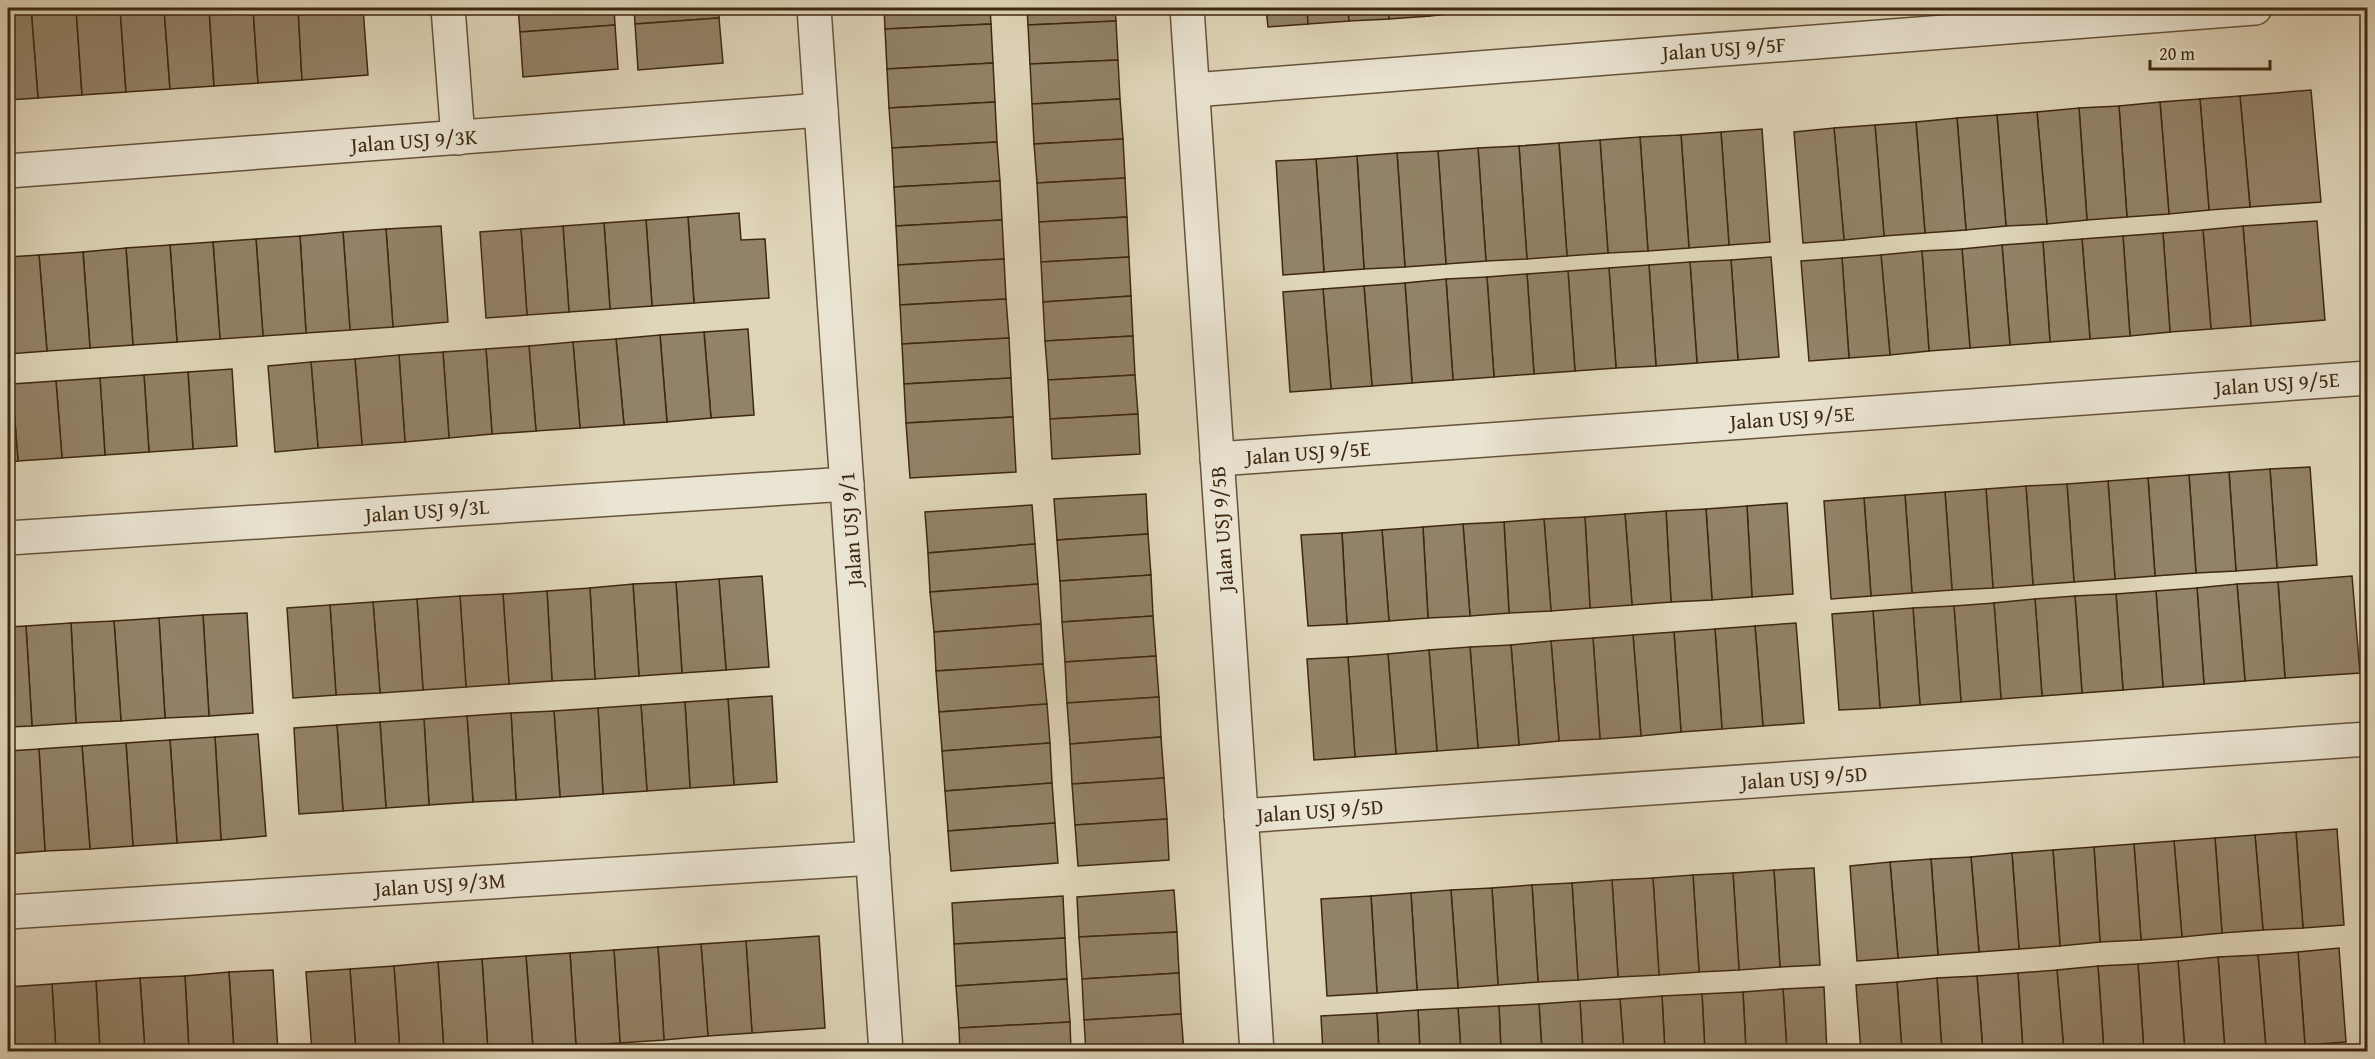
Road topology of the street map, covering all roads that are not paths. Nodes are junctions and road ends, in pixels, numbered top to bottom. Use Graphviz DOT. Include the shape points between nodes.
graph roads {
  1 [pos="448,8"];
  2 [pos="814,8"];
  3 [pos="1187,8"];
  4 [pos="2255,8"];
  5 [pos="1193,90"];
  6 [pos="821,110"];
  7 [pos="458,138"];
  8 [pos="8,171"];
  9 [pos="2367,378"];
  10 [pos="1217,459"];
  11 [pos="847,484"];
  12 [pos="8,538"];
  13 [pos="2367,739"];
  14 [pos="1241,816"];
  15 [pos="873,858"];
  16 [pos="8,912"];
  17 [pos="886,1052"];
  18 [pos="1257,1052"];
  1 -- 7 [label="street"];
  2 -- 6 [label="street, Jalan USJ 9/1"];
  3 -- 5 [label="street, Jalan USJ 9/5B"];
  4 -- 5 [label="street, Jalan USJ 9/5F"];
  5 -- 10 [label="street, Jalan USJ 9/5B"];
  6 -- 7 [label="street, Jalan USJ 9/3K"];
  6 -- 11 [label="street, Jalan USJ 9/1"];
  7 -- 8 [label="street, Jalan USJ 9/3K"];
  9 -- 10 [label="street, Jalan USJ 9/5E"];
  10 -- 14 [label="street, Jalan USJ 9/5B"];
  11 -- 12 [label="street, Jalan USJ 9/3L"];
  11 -- 15 [label="street, Jalan USJ 9/1"];
  13 -- 14 [label="street, Jalan USJ 9/5D"];
  14 -- 18 [label="street, Jalan USJ 9/5B"];
  15 -- 16 [label="street, Jalan USJ 9/3M"];
  15 -- 17 [label="street, Jalan USJ 9/1"];
}
